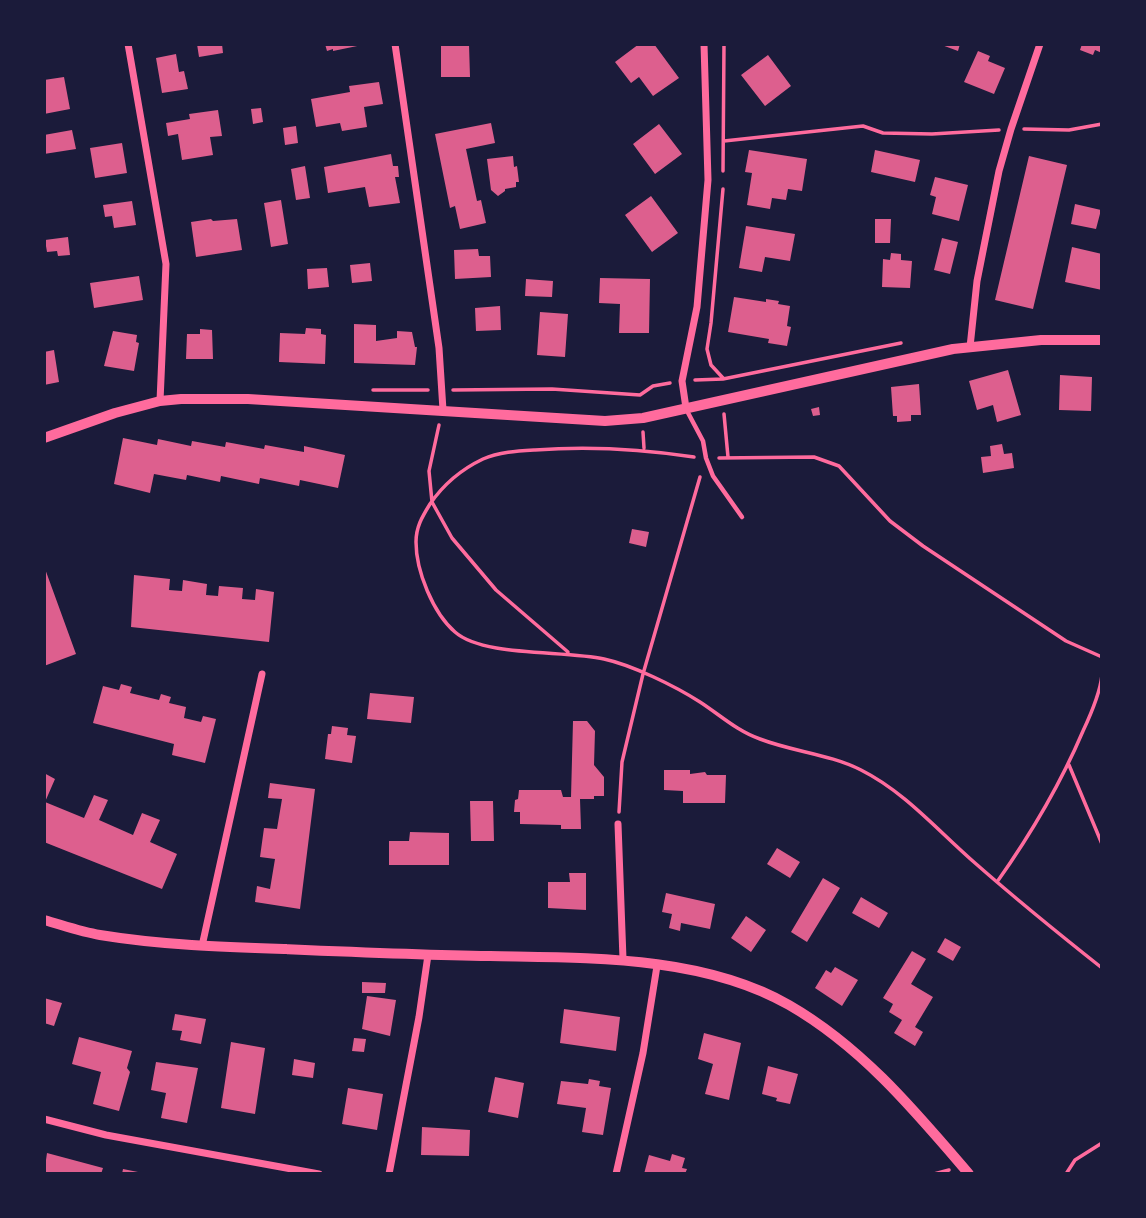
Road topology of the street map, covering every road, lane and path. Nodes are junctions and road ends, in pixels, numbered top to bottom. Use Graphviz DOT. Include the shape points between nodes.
graph roads {
  1 [pos="128,44"];
  2 [pos="395,44"];
  3 [pos="704,44"];
  4 [pos="724,44"];
  5 [pos="1040,44"];
  6 [pos="1102,124"];
  7 [pos="1010,129"];
  8 [pos="724,141"];
  9 [pos="1102,340"];
  10 [pos="902,343"];
  11 [pos="970,347"];
  12 [pos="723,379"];
  13 [pos="682,381"];
  14 [pos="373,390"];
  15 [pos="441,390"];
  16 [pos="160,401"];
  17 [pos="723,401"];
  18 [pos="686,408"];
  19 [pos="443,410"];
  20 [pos="44,438"];
  21 [pos="728,457"];
  22 [pos="706,458"];
  23 [pos="432,502"];
  24 [pos="742,517"];
  25 [pos="570,654"];
  26 [pos="1102,657"];
  27 [pos="262,674"];
  28 [pos="643,674"];
  29 [pos="1102,675"];
  30 [pos="1069,764"];
  31 [pos="618,824"];
  32 [pos="1102,844"];
  33 [pos="997,882"];
  34 [pos="44,920"];
  35 [pos="202,946"];
  36 [pos="428,955"];
  37 [pos="622,959"];
  38 [pos="657,966"];
  39 [pos="1102,968"];
  40 [pos="44,1119"];
  41 [pos="1102,1143"];
  42 [pos="319,1174"];
  43 [pos="389,1174"];
  44 [pos="616,1174"];
  45 [pos="969,1174"];
  46 [pos="1066,1174"];
  1 -- 16 [label="street" via="166,264"];
  2 -- 15 [label="street" via="439,348"];
  3 -- 13 [label="street" via="708,180 698,307"];
  4 -- 8 [label="path"];
  5 -- 7 [label="street"];
  6 -- 7 [label="path" via="1069,130"];
  7 -- 8 [label="path" via="932,134 883,133 863,126"];
  7 -- 11 [label="street" via="977,281"];
  8 -- 12 [label="path" via="707,349 711,365"];
  9 -- 11 [label="street"];
  10 -- 12 [label="path"];
  11 -- 17 [label="street"];
  12 -- 13 [label="path"];
  12 -- 17 [label="path"];
  13 -- 15 [label="path" via="653,386 640,395 552,389"];
  13 -- 18 [label="street"];
  14 -- 15 [label="path"];
  15 -- 19 [label="street"];
  16 -- 19 [label="street" via="248,399"];
  16 -- 20 [label="street"];
  17 -- 18 [label="street"];
  17 -- 21 [label="path"];
  18 -- 19 [label="street" via="605,421"];
  18 -- 22 [label="lane" via="703,441"];
  19 -- 23 [label="path" via="429,471"];
  21 -- 22 [label="path"];
  21 -- 26 [label="path" via="814,457 839,466 890,521 923,546 1066,641"];
  22 -- 23 [label="path" via="644,449 513,451 485,458 457,475"];
  22 -- 24 [label="lane"];
  22 -- 28 [label="path"];
  23 -- 25 [label="path" via="452,538 496,590"];
  23 -- 25 [label="path" via="416,528 416,552 444,621 457,635 479,645"];
  25 -- 28 [label="path" via="606,659"];
  27 -- 35 [label="street"];
  28 -- 31 [label="path" via="622,762"];
  28 -- 33 [label="path" via="698,701 758,739 827,755 863,771 917,808"];
  29 -- 30 [label="path"];
  30 -- 32 [label="path"];
  30 -- 33 [label="path" via="1029,837"];
  31 -- 37 [label="street"];
  33 -- 39 [label="path"];
  34 -- 35 [label="street" via="97,935"];
  35 -- 36 [label="street"];
  36 -- 37 [label="street"];
  36 -- 43 [label="street"];
  37 -- 38 [label="street"];
  38 -- 44 [label="street"];
  38 -- 45 [label="street" via="715,976 758,990 815,1021 900,1094"];
  40 -- 42 [label="street" via="106,1135"];
  41 -- 46 [label="path" via="1074,1160"];
}
